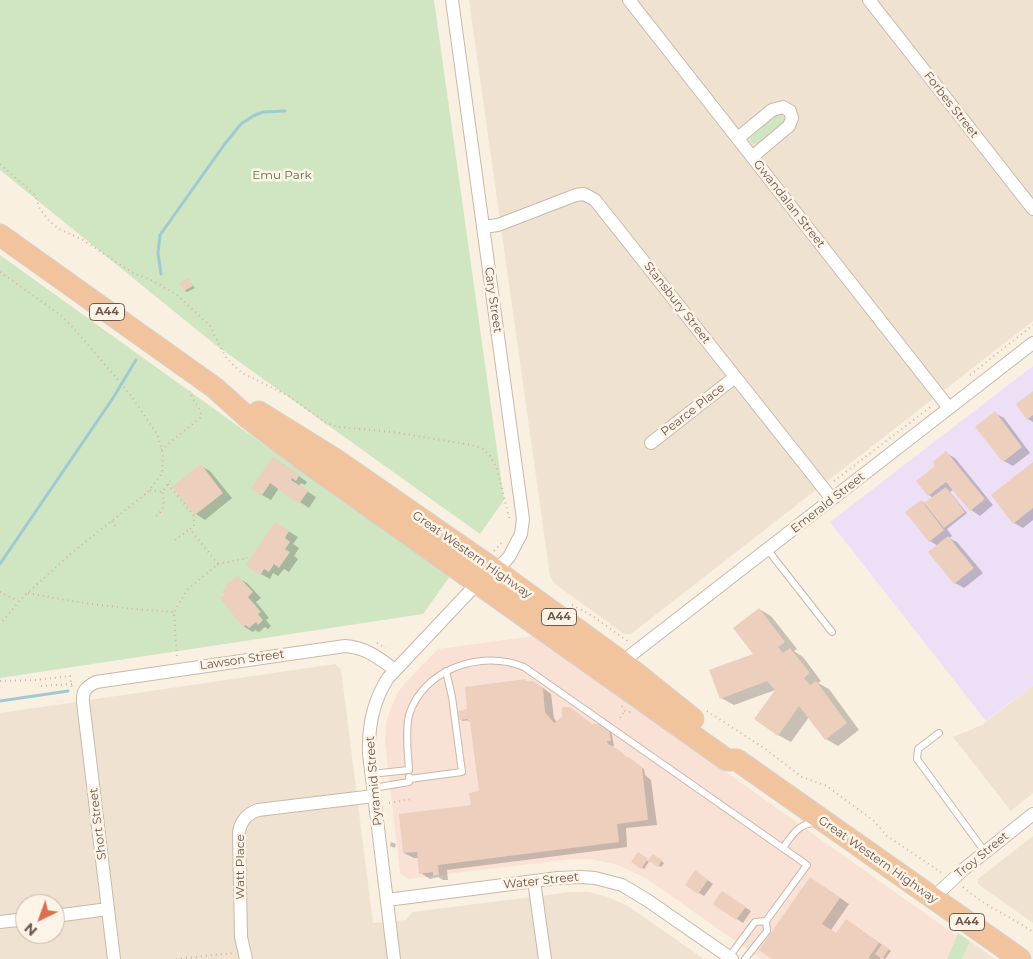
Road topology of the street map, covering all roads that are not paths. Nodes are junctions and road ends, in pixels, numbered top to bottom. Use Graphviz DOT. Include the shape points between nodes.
graph roads {
  1 [pos="452,0"];
  2 [pos="629,0"];
  3 [pos="869,0"];
  4 [pos="738,138"];
  5 [pos="752,156"];
  6 [pos="1033,210"];
  7 [pos="483,227"];
  8 [pos="0,235"];
  9 [pos="1033,343"];
  10 [pos="735,377"];
  11 [pos="949,408"];
  12 [pos="651,443"];
  13 [pos="832,499"];
  14 [pos="768,549"];
  15 [pos="490,570"];
  16 [pos="832,632"];
  17 [pos="622,662"];
  18 [pos="395,670"];
  19 [pos="446,671"];
  20 [pos="85,689"];
  21 [pos="939,733"];
  22 [pos="737,760"];
  23 [pos="408,770"];
  24 [pos="371,774"];
  25 [pos="409,780"];
  26 [pos="373,792"];
  27 [pos="1033,814"];
  28 [pos="827,824"];
  29 [pos="783,848"];
  30 [pos="985,852"];
  31 [pos="534,881"];
  32 [pos="933,898"];
  33 [pos="387,900"];
  34 [pos="108,909"];
  35 [pos="65,915"];
  36 [pos="15,920"];
  37 [pos="766,921"];
  38 [pos="0,922"];
  39 [pos="245,955"];
  40 [pos="730,958"];
  41 [pos="114,959"];
  42 [pos="394,959"];
  43 [pos="545,959"];
  44 [pos="745,959"];
  45 [pos="1020,959"];
  1 -- 7 [label="street, Cary Street"];
  2 -- 4 [label="street, Gwandalan Street"];
  3 -- 6 [label="street, Forbes Street"];
  4 -- 5 [label="street, Gwandalan Street"];
  4 -- 5 [label="street" via="775,108 783,107 790,111 789,126"];
  5 -- 11 [label="street, Gwandalan Street"];
  7 -- 10 [label="street, Stansbury Street" via="498,225 576,195 590,196"];
  7 -- 15 [label="street, Cary Street" via="523,519 521,534 509,557"];
  8 -- 15 [label="highway, Great Western Highway / A44" via="215,388 306,440"];
  9 -- 11 [label="street, Emerald Street"];
  10 -- 12 [label="street, Pearce Place"];
  10 -- 13 [label="street, Stansbury Street"];
  11 -- 13 [label="street, Emerald Street"];
  13 -- 14 [label="street, Emerald Street"];
  14 -- 16 [label="lane"];
  14 -- 17 [label="street, Emerald Street"];
  15 -- 17 [label="highway, Great Western Highway / A44"];
  15 -- 18 [label="street, Pyramid Street"];
  15 -- 22 [label="highway, Great Western Highway / A44" via="727,760"];
  17 -- 22 [label="highway, Great Western Highway / A44" via="734,751"];
  18 -- 20 [label="street, Lawson Street" via="369,652 345,646 96,682"];
  18 -- 24 [label="street, Pyramid Street" via="384,684 372,713 369,742"];
  19 -- 23 [label="lane" via="429,684 414,704 409,718"];
  19 -- 25 [label="lane" via="462,772"];
  19 -- 29 [label="lane" via="486,660 524,667"];
  20 -- 34 [label="street, Short Street" via="82,695"];
  21 -- 30 [label="lane" via="918,750 917,759"];
  22 -- 28 [label="highway, Great Western Highway / A44"];
  23 -- 24 [label="lane"];
  23 -- 25 [label="lane"];
  24 -- 26 [label="street, Pyramid Street"];
  25 -- 26 [label="lane"];
  26 -- 33 [label="street, Pyramid Street"];
  26 -- 39 [label="street, Watt Place" via="258,810 243,820 239,832 241,937"];
  27 -- 30 [label="street, Troy Street"];
  28 -- 29 [label="lane" via="804,825"];
  28 -- 32 [label="highway, Great Western Highway / A44"];
  29 -- 37 [label="lane" via="807,865"];
  30 -- 32 [label="street, Troy Street"];
  31 -- 33 [label="street, Water Street"];
  31 -- 40 [label="street, Water Street" via="581,877 622,885"];
  31 -- 43 [label="street"];
  32 -- 45 [label="highway, Great Western Highway / A44"];
  33 -- 42 [label="street, Pyramid Street"];
  34 -- 35 [label="street"];
  34 -- 41 [label="street, Short Street"];
  36 -- 38 [label="street"];
  37 -- 40 [label="lane" via="755,922"];
  37 -- 44 [label="lane" via="767,931"];
}
